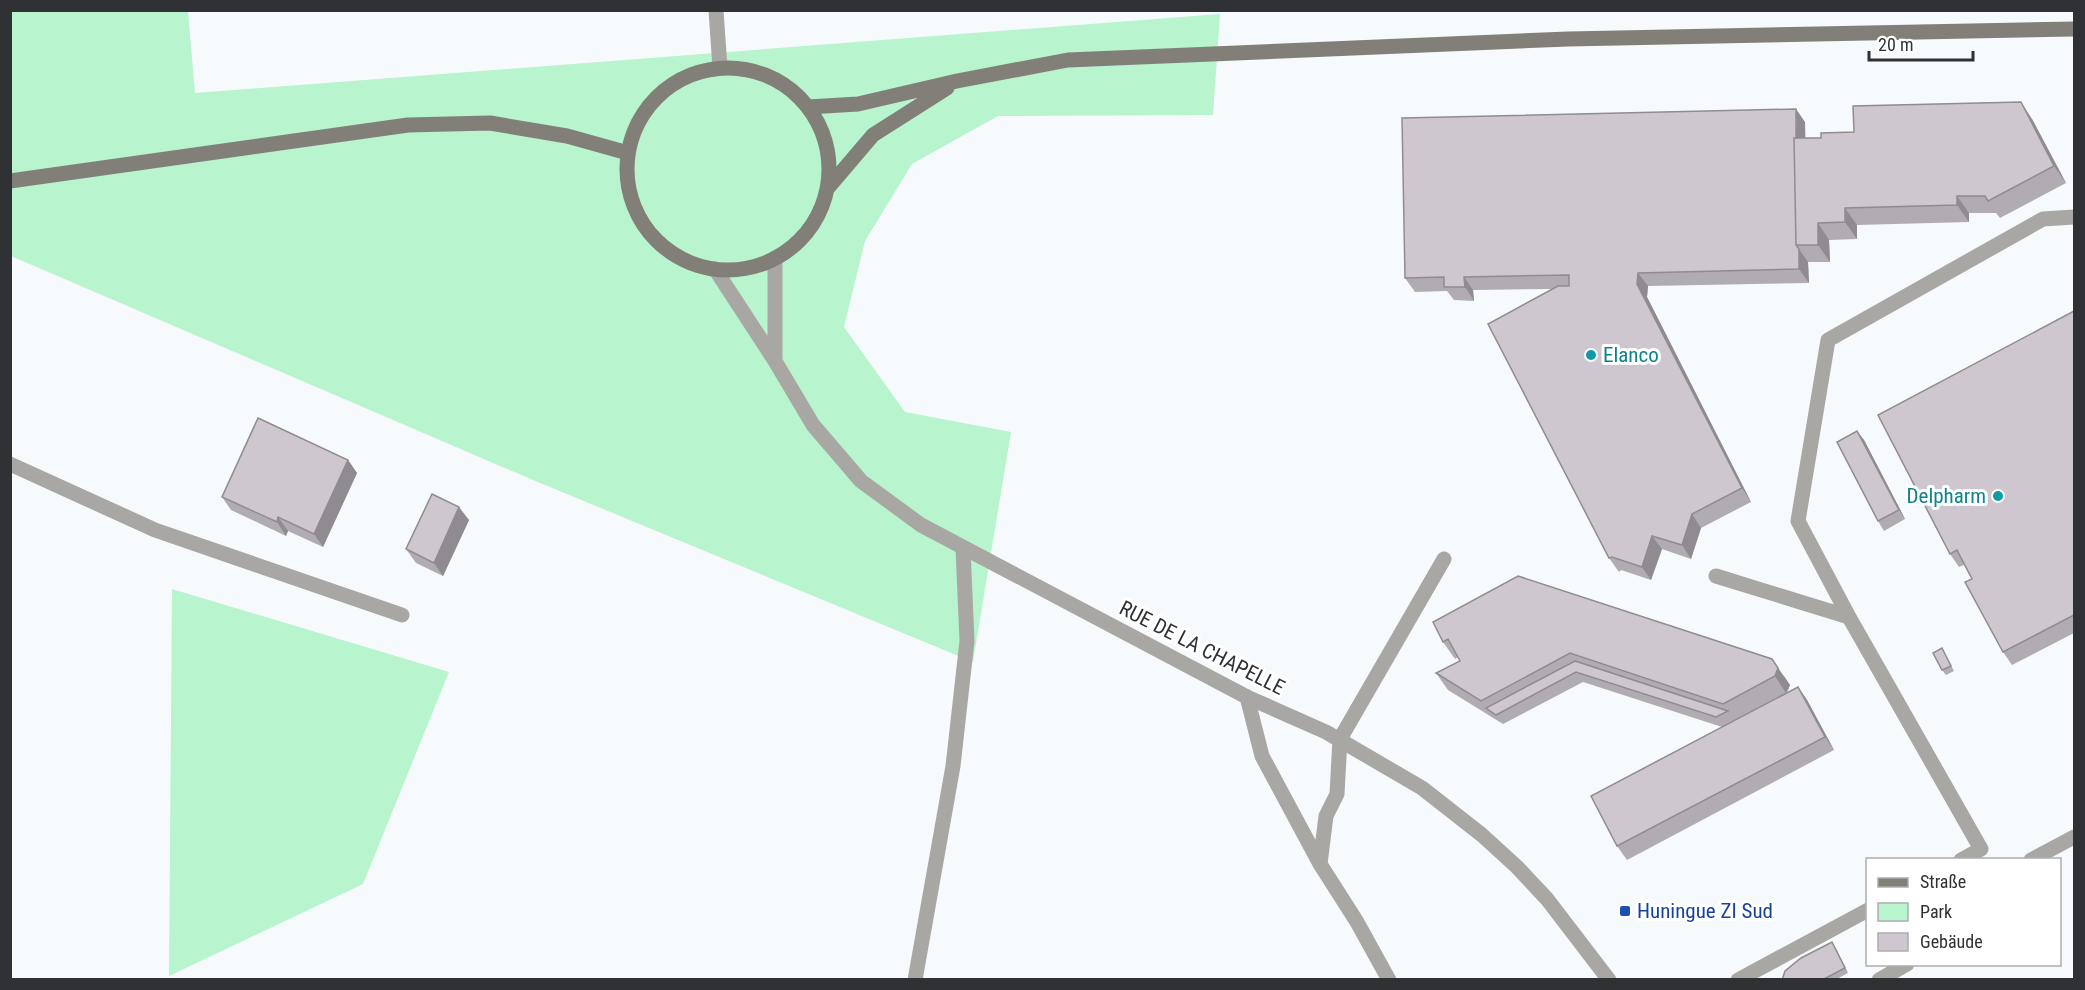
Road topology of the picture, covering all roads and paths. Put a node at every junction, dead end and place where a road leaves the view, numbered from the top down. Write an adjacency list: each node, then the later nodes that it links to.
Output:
1 (716, 10): 3 (street)
2 (2074, 29): 4 (main road)
3 (720, 68): 5 (main road); 6 (main road)
4 (957, 81): 5 (main road); 8 (main road)
5 (808, 107): 8 (main road)
6 (627, 153): 7 (main road); 11 (main road)
7 (10, 181)
8 (827, 189): 10 (main road)
9 (2074, 218): 18 (street)
10 (775, 258): 11 (main road); 12 (street)
11 (715, 269): 12 (street, RUE DE LA CHAPELLE)
12 (775, 361): 14 (street, RUE DE LA CHAPELLE)
13 (10, 464): 17 (street)
14 (963, 548): 19 (street, RUE DE LA CHAPELLE); 28 (street)
15 (1444, 559): 20 (street)
16 (1716, 576): 18 (street)
17 (402, 615)
18 (1849, 616): 22 (street)
19 (1247, 697): 20 (street, RUE DE LA CHAPELLE); 25 (street)
20 (1340, 739): 25 (street); 30 (street, RUE DE LA CHAPELLE)
21 (2074, 837): 24 (street)
22 (1984, 854): 23 (street)
23 (1969, 858)
24 (2035, 858)
25 (1320, 864): 29 (street)
26 (1866, 911): 31 (street)
27 (1904, 966): 32 (street)
28 (915, 980)
29 (1389, 980)
30 (1609, 980)
31 (1738, 980)
32 (1879, 980)

